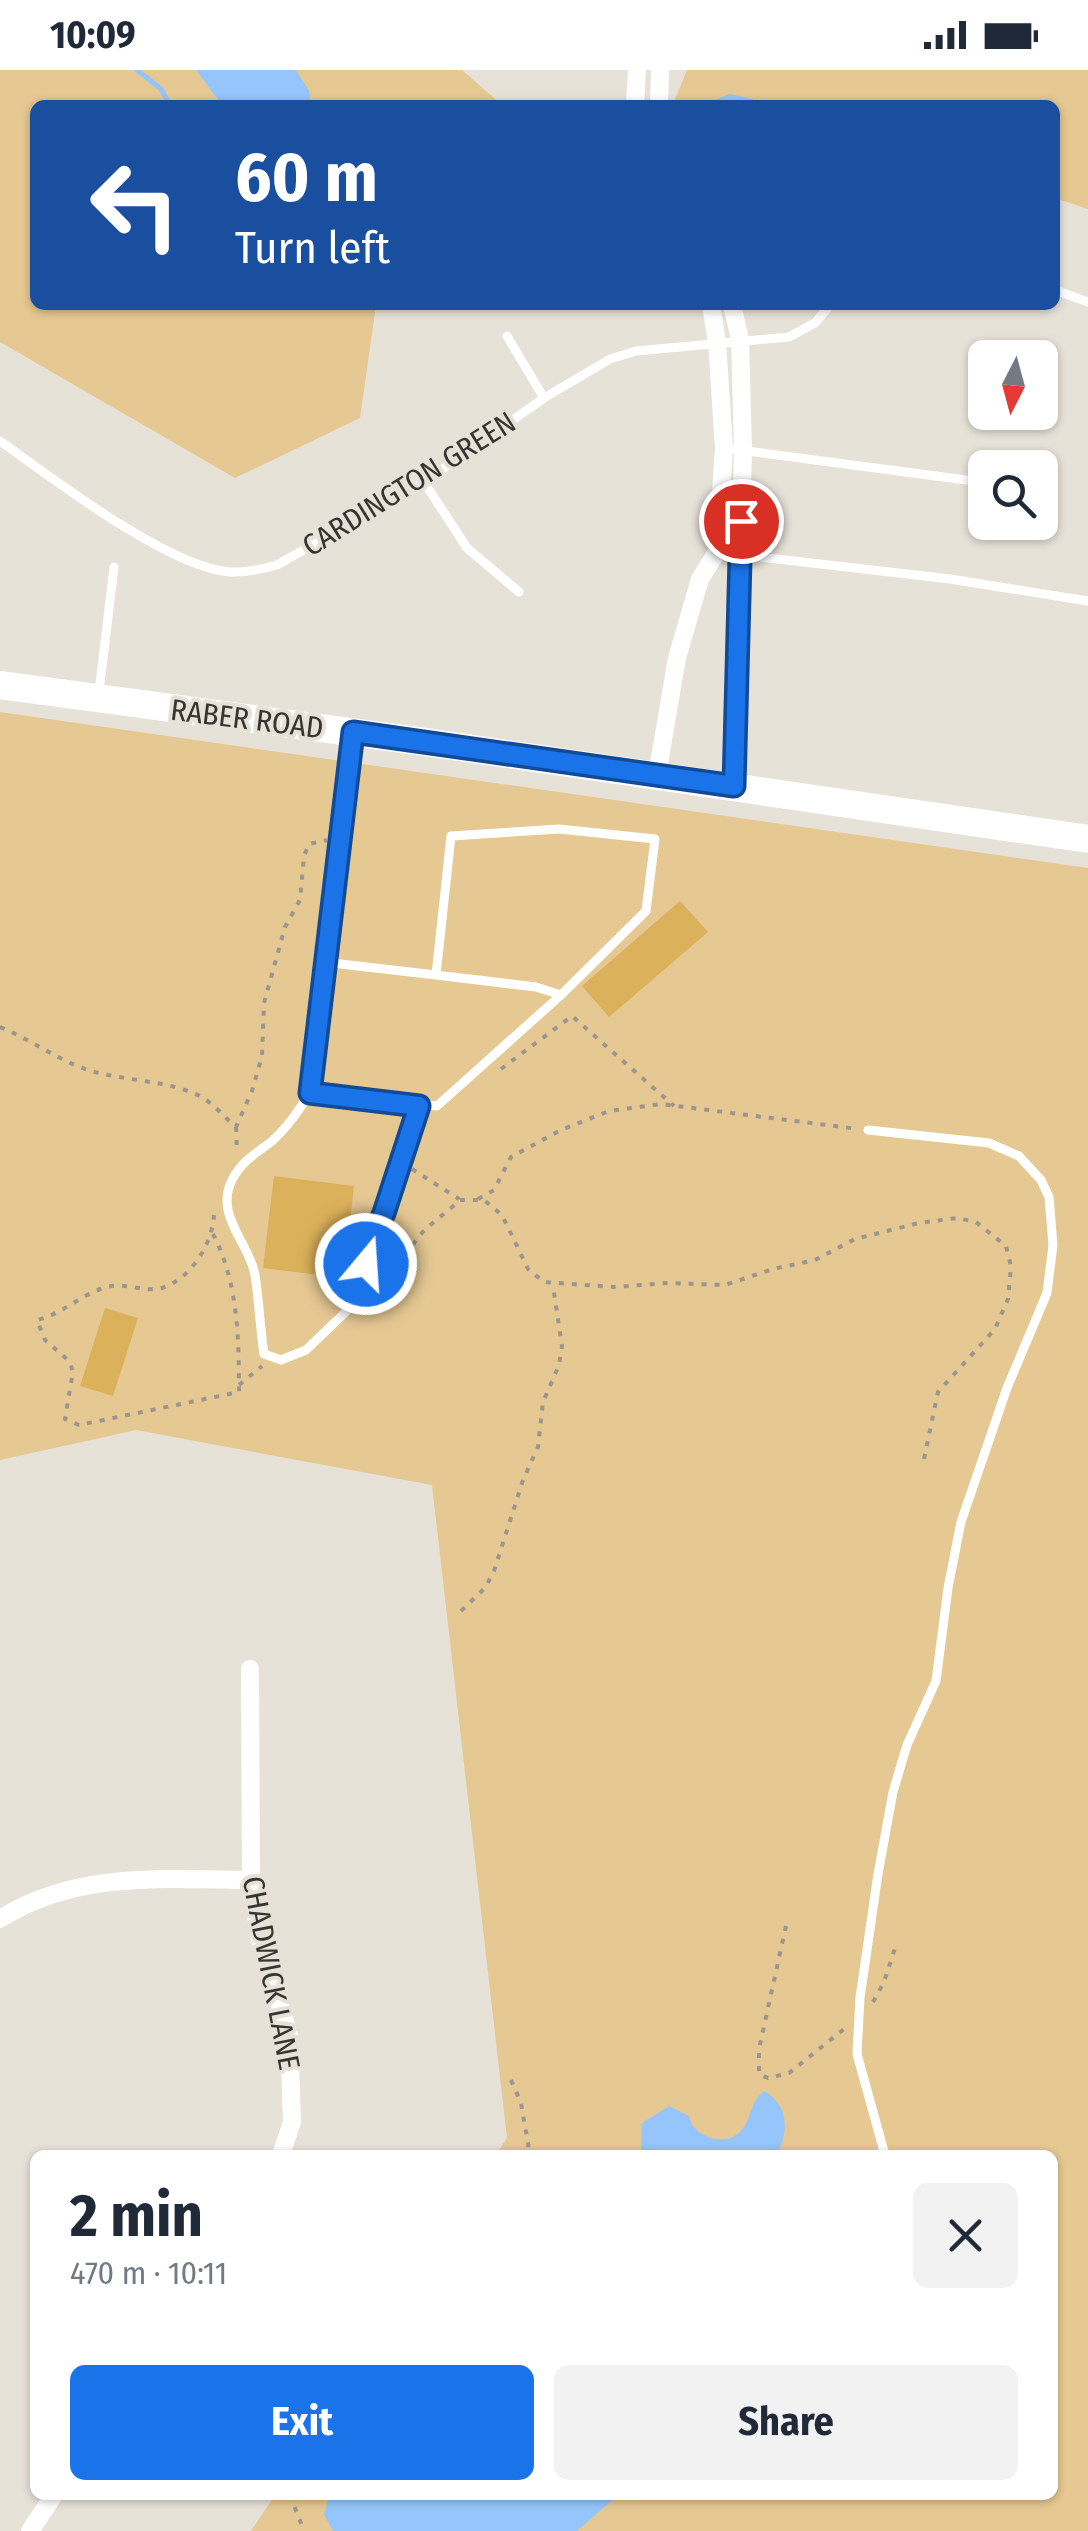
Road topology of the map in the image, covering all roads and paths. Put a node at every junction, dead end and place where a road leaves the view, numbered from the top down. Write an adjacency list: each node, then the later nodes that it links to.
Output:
1 (637, 70): 3 (street)
2 (660, 70): 4 (street)
3 (634, 100)
4 (659, 100)
5 (1060, 292): 6 (lane)
6 (1088, 302)
7 (711, 310): 12 (street)
8 (733, 310): 11 (street)
9 (826, 310): 11 (lane, CARDINGTON GREEN)
10 (507, 336): 13 (lane)
11 (740, 339): 12 (lane, CARDINGTON GREEN); 15 (street)
12 (717, 342): 13 (lane, CARDINGTON GREEN); 15 (street)
13 (544, 398): 17 (lane, CARDINGTON GREEN)
14 (0, 441): 17 (lane, CARDINGTON GREEN)
15 (733, 449): 16 (lane); 18 (street); 19 (street)
16 (966, 480)
17 (424, 482): 21 (lane)
18 (717, 552): 19 (lane); 26 (street)
19 (740, 556): 22 (lane); 27 (street)
20 (114, 567): 24 (lane)
21 (519, 592)
22 (1088, 601)
23 (0, 685): 24 (street, RABER ROAD)
24 (98, 700): 25 (street, RABER ROAD)
25 (353, 732): 26 (street, RABER ROAD); 29 (lane)
26 (657, 775): 27 (street, RABER ROAD)
27 (734, 786): 28 (street, RABER ROAD)
28 (1088, 839)
29 (340, 844): 30 (lane); 38 (path)
30 (324, 962): 31 (lane); 35 (lane)
31 (436, 975): 32 (lane); 32 (lane)
32 (562, 995): 36 (lane)
33 (0, 1027): 38 (path)
34 (498, 1070): 37 (path)
35 (310, 1093): 36 (lane); 49 (lane)
36 (419, 1106): 40 (lane)
37 (674, 1106): 39 (path); 43 (path)
38 (236, 1127): 41 (path)
39 (868, 1130): 58 (lane)
40 (400, 1160): 43 (path); 49 (lane)
41 (236, 1161)
42 (216, 1200): 44 (path)
43 (460, 1200): 45 (path); 47 (path)
44 (213, 1234): 50 (path); 50 (path)
45 (410, 1259): 46 (path); 48 (path)
46 (377, 1265)
47 (552, 1284): 51 (path); 52 (path)
48 (372, 1289)
49 (273, 1358): 50 (path)
50 (239, 1385)
51 (923, 1464)
52 (461, 1611)
53 (250, 1669): 54 (street, CHADWICK LANE)
54 (251, 1880): 55 (street); 60 (street, CHADWICK LANE)
55 (0, 1919)
56 (786, 1926): 58 (path)
57 (897, 1942): 58 (path)
58 (858, 2016): 62 (lane)
59 (511, 2080): 61 (path)
60 (283, 2150)
61 (529, 2150)
62 (884, 2150)
63 (51, 2500): 65 (street)
64 (292, 2500): 66 (path)
65 (30, 2531)
66 (304, 2531)

